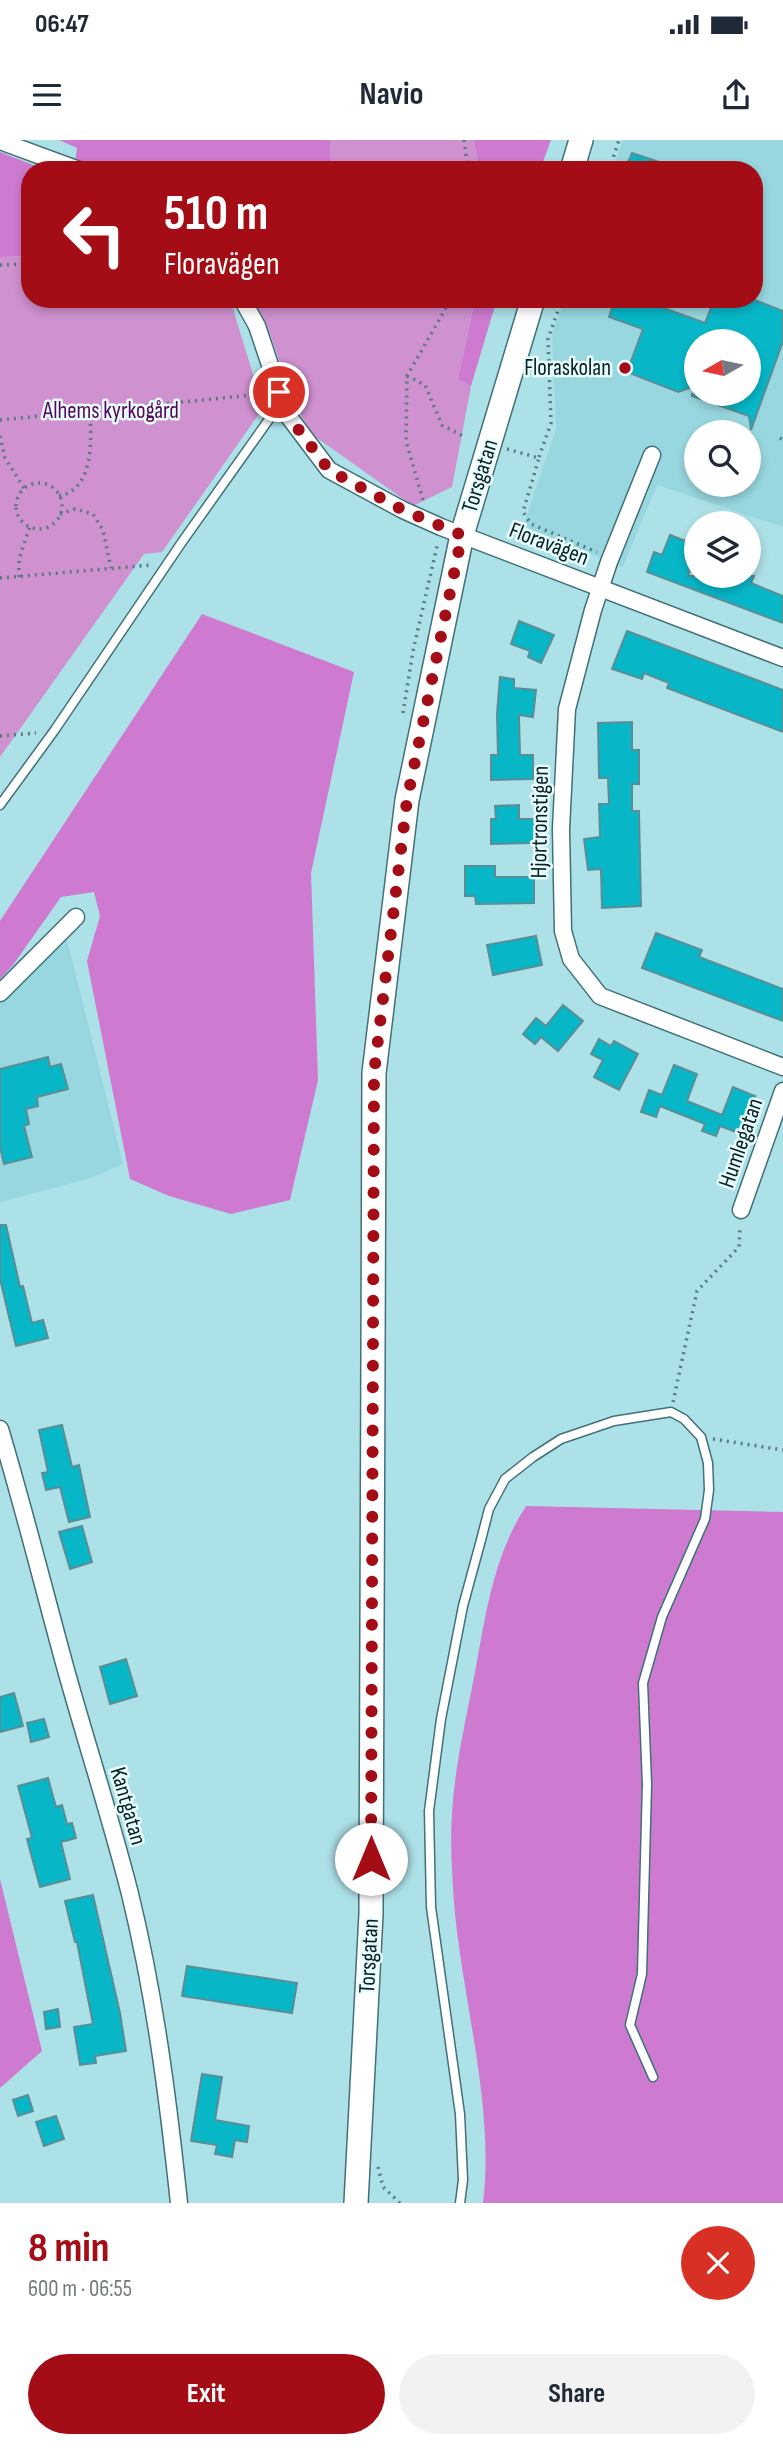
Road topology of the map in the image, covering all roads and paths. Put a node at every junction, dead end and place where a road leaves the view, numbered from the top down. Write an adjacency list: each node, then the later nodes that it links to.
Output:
1 (464, 140): 6 (path)
2 (581, 140): 7 (main road)
3 (620, 140): 8 (path)
4 (0, 141): 5 (street)
5 (54, 161)
6 (467, 161)
7 (575, 161)
8 (612, 161)
9 (21, 264): 10 (path)
10 (0, 265)
11 (247, 308): 16 (street, Floravägen)
12 (445, 308): 15 (path)
13 (530, 308): 29 (main road, Torsgatan)
14 (559, 308): 23 (path)
15 (407, 376): 20 (path); 27 (path)
16 (280, 397): 17 (path); 27 (street, Floravägen); 30 (lane)
17 (90, 411): 18 (path); 25 (path)
18 (0, 420)
19 (0, 436): 21 (path)
20 (466, 438)
21 (1, 450): 24 (path)
22 (652, 455): 34 (street, Hjortronstigen)
23 (538, 458)
24 (24, 488): 25 (path); 28 (path)
25 (59, 496): 26 (path)
26 (60, 514): 28 (path); 31 (path)
27 (429, 521): 29 (street, Floravägen)
28 (30, 527): 32 (path)
29 (462, 535): 34 (street, Floravägen); 50 (main road, Torsgatan)
30 (167, 564): 31 (path); 36 (lane)
31 (111, 569): 32 (path)
32 (19, 577): 33 (path)
33 (0, 578)
34 (601, 588): 35 (street, Floravägen); 41 (street, Hjortronstigen)
35 (783, 658)
36 (54, 731): 37 (path); 38 (lane)
37 (0, 736)
38 (0, 805)
39 (76, 917): 40 (street)
40 (0, 993)
41 (783, 1068)
42 (783, 1091): 43 (street, Humlegatan)
43 (741, 1210): 44 (path)
44 (671, 1412): 46 (lane); 51 (lane)
45 (0, 1429): 49 (street, Kantgatan)
46 (701, 1437): 47 (path); 48 (lane)
47 (783, 1450)
48 (653, 2077)
49 (179, 2203)
50 (356, 2203)
51 (460, 2203)

